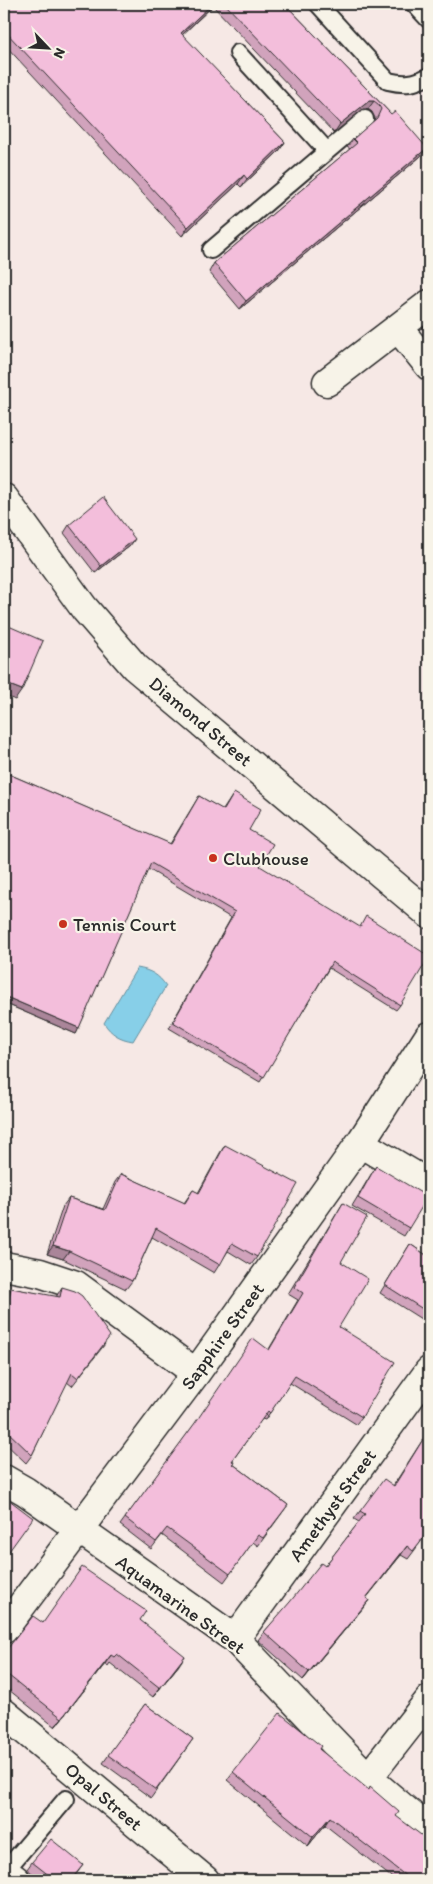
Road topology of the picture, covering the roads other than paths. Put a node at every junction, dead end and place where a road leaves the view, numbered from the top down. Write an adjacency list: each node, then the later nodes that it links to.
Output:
1 (318, 4): 5 (lane)
2 (414, 4): 3 (lane)
3 (429, 20)
4 (238, 53): 7 (lane)
5 (429, 76)
6 (365, 119): 7 (lane)
7 (327, 151): 8 (lane)
8 (211, 250)
9 (429, 304): 10 (street)
10 (398, 328): 11 (street); 12 (street)
11 (429, 366)
12 (327, 382)
13 (4, 498): 14 (street, Diamond Street)
14 (429, 914)
15 (429, 1036): 16 (street, Sapphire Street)
16 (360, 1143): 17 (street); 20 (street, Sapphire Street)
17 (429, 1184)
18 (4, 1266): 20 (street)
19 (429, 1371): 24 (street, Amethyst Street)
20 (196, 1373): 22 (street, Sapphire Street)
21 (4, 1479): 22 (street, Aquamarine Street)
22 (79, 1530): 23 (street, Sapphire Street); 24 (street, Aquamarine Street)
23 (4, 1628)
24 (235, 1639): 27 (street, Aquamarine Street)
25 (429, 1700): 27 (street)
26 (4, 1712): 31 (street, Opal Street)
27 (368, 1778): 29 (street, Aquamarine Street)
28 (66, 1799): 30 (lane)
29 (429, 1830)
30 (8, 1874)
31 (205, 1880)

